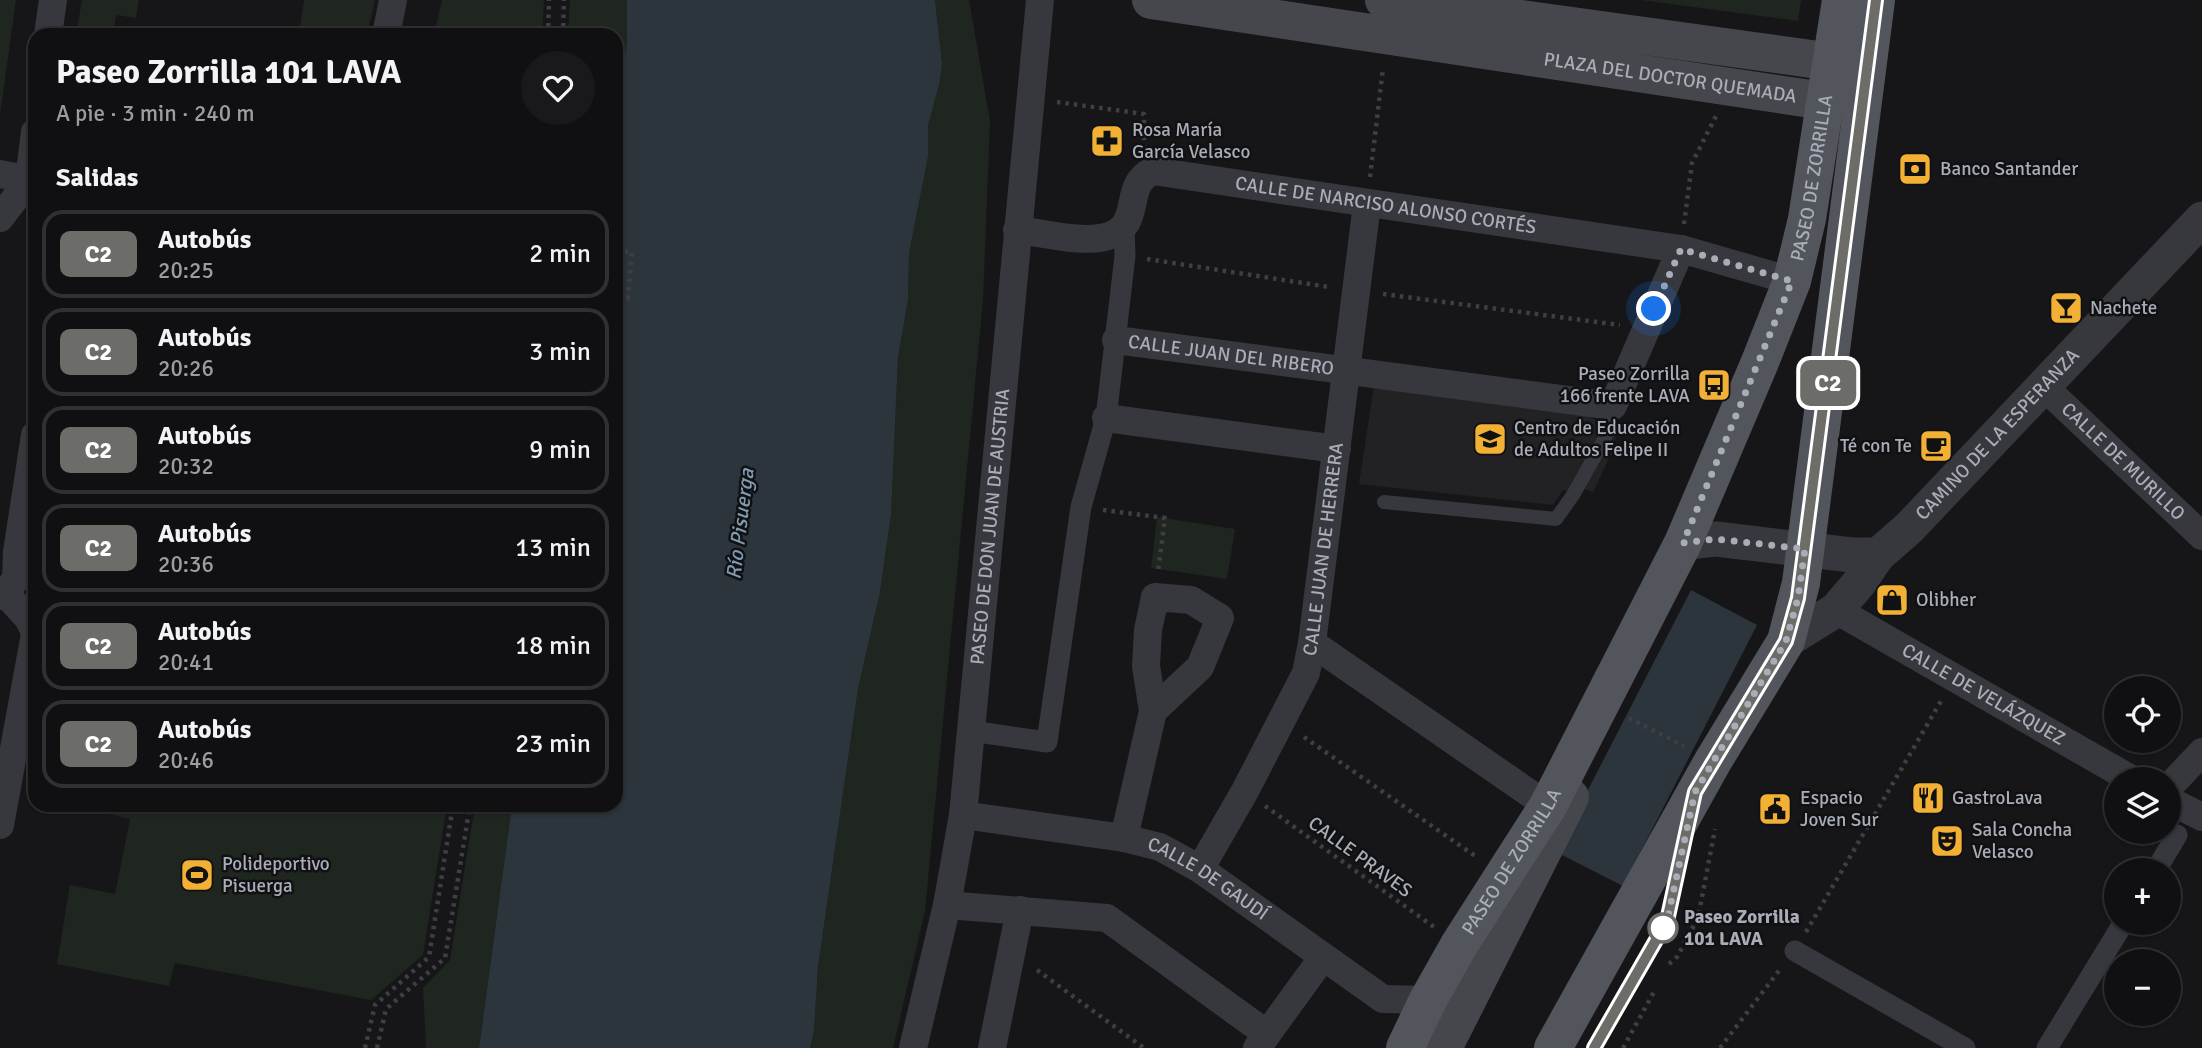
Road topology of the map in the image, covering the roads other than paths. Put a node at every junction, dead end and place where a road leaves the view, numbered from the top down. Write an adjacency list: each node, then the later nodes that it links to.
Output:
1 (53, 0): 8 (street)
2 (393, 0): 9 (street)
3 (1040, 0): 22 (street, PASEO DE DON JUAN DE AUSTRIA)
4 (1151, 0): 7 (main road, PLAZA DEL DOCTOR QUEMADA)
5 (1841, 0): 10 (main road, PASEO DE ZORRILLA)
6 (1876, 0): 11 (main road, PASEO DE ZORRILLA)
7 (1385, 18): 10 (main road, PLAZA DEL DOCTOR QUEMADA); 12 (main road, PLAZA DEL DOCTOR QUEMADA)
8 (49, 28)
9 (387, 28)
10 (1833, 62): 11 (main road); 12 (main road, PASEO DE ZORRILLA)
11 (1865, 87): 12 (main road, PLAZA DEL DOCTOR QUEMADA); 35 (main road, PASEO DE ZORRILLA)
12 (1824, 102): 24 (main road, PASEO DE ZORRILLA)
13 (0, 174): 14 (street)
14 (28, 182)
15 (28, 186): 17 (street)
16 (28, 189): 19 (street)
17 (0, 197)
18 (1367, 204): 21 (street, CALLE DE NARCISO ALONSO CORTÉS); 23 (street, CALLE DE NARCISO ALONSO CORTÉS); 26 (street, CALLE JUAN DE HERRERA)
19 (0, 218)
20 (2202, 219): 27 (street, CAMINO DE LA ESPERANZA)
21 (1124, 229): 22 (street); 25 (street)
22 (1017, 230): 45 (street, PASEO DE DON JUAN DE AUSTRIA)
23 (1681, 249): 24 (street, CALLE DE NARCISO ALONSO CORTÉS); 28 (street)
24 (1792, 281): 34 (main road, PASEO DE ZORRILLA)
25 (1116, 340): 26 (street, CALLE JUAN DEL RIBERO); 29 (street)
26 (1346, 371): 28 (street, CALLE JUAN DEL RIBERO); 30 (street, CALLE JUAN DE HERRERA)
27 (2043, 386): 33 (street, CALLE DE MURILLO); 36 (street, CAMINO DE LA ESPERANZA)
28 (1613, 406): 32 (lane)
29 (1106, 418): 30 (street); 45 (street)
30 (1336, 449): 41 (street, CALLE JUAN DE HERRERA)
31 (28, 480): 37 (street)
32 (1384, 502)
33 (2202, 536)
34 (1683, 543): 35 (street); 43 (main road, PASEO DE ZORRILLA)
35 (1805, 549): 36 (street); 40 (main road, PASEO DE ZORRILLA)
36 (1878, 555): 38 (street, CAMINO DE LA ESPERANZA)
37 (2, 594): 39 (street)
38 (1836, 610): 40 (street, CAMINO DE LA ESPERANZA); 47 (street, CALLE DE VELÁZQUEZ)
39 (28, 618)
40 (1786, 641): 49 (main road, PASEO DE ZORRILLA)
41 (1312, 643): 50 (street); 56 (street, CALLE JUAN DE HERRERA)
42 (28, 671): 54 (street)
43 (1616, 673): 50 (main road, PASEO DE ZORRILLA); 67 (main road, PASEO DE ZORRILLA)
44 (1153, 710): 44 (street); 55 (street)
45 (971, 731): 52 (street, PASEO DE DON JUAN DE AUSTRIA)
46 (2202, 752): 48 (street)
47 (2110, 767)
48 (2181, 774)
49 (1695, 792): 68 (main road, PASEO DE ZORRILLA); 69 (lane, PASEO DE ZORRILLA)
50 (1548, 806): 62 (main road, PASEO DE ZORRILLA)
51 (2181, 806): 53 (street)
52 (963, 815): 55 (street, CALLE DE GAUDÍ); 57 (street, PASEO DE DON JUAN DE AUSTRIA)
53 (2202, 817)
54 (0, 825)
55 (1124, 838): 56 (street, CALLE DE GAUDÍ)
56 (1200, 869): 61 (street, CALLE DE GAUDÍ)
57 (947, 905): 58 (street); 64 (street, PASEO DE DON JUAN DE AUSTRIA)
58 (1020, 910): 63 (street); 65 (street)
59 (2116, 935): 71 (street)
60 (1795, 951): 70 (street)
61 (1323, 957): 62 (street, CALLE DE GAUDÍ); 63 (street)
62 (1428, 1000): 66 (main road, PASEO DE ZORRILLA)
63 (1262, 1041)
64 (913, 1048)
65 (992, 1048)
66 (1405, 1048)
67 (1443, 1048)
68 (1553, 1048)
69 (1594, 1048)
70 (1965, 1048)
71 (2047, 1048)

